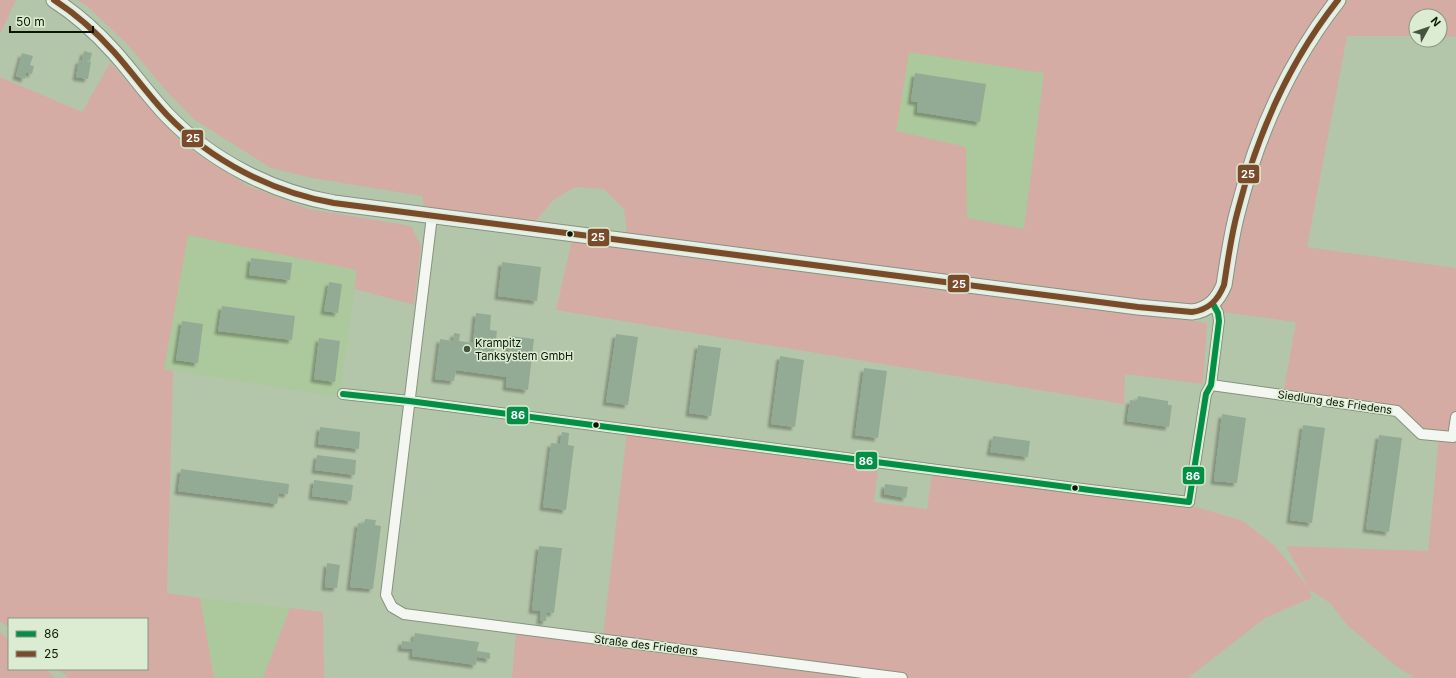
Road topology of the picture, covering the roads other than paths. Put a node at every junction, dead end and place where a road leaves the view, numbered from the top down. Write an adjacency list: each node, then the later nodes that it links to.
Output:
1 (54, 0): 3 (main road)
2 (1338, 0): 4 (main road)
3 (432, 216): 4 (main road); 7 (street)
4 (1213, 304): 5 (street)
5 (1211, 385): 7 (street); 8 (street, Siedlung des Friedens)
6 (343, 394): 7 (street)
7 (408, 401): 9 (street, Straße des Friedens)
8 (1456, 418)
9 (902, 678)

